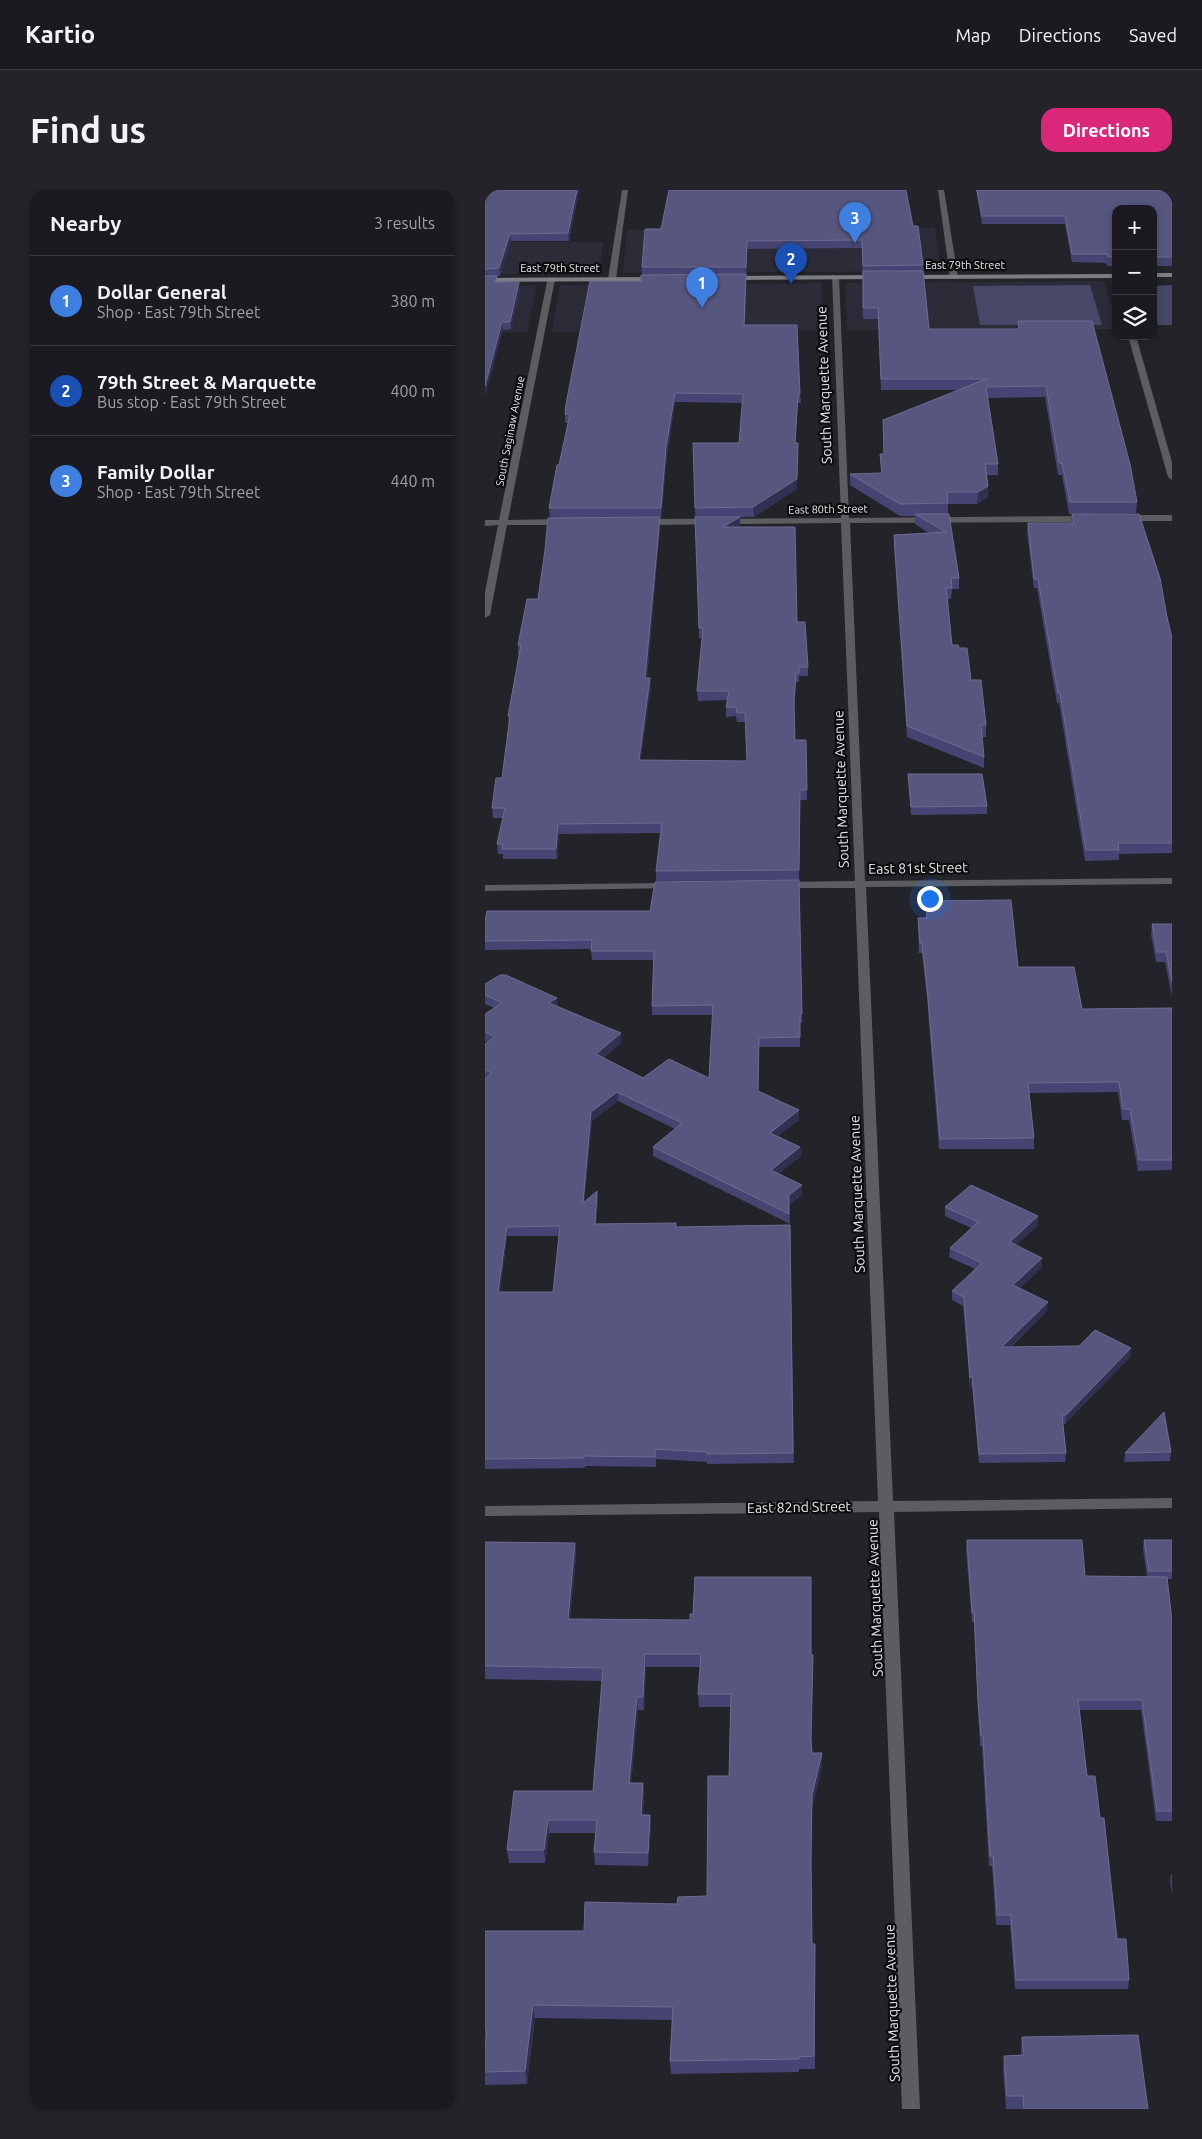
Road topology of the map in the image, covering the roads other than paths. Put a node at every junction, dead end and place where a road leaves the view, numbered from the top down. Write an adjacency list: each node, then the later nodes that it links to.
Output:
1 (625, 190): 12 (street)
2 (941, 190): 8 (street)
3 (1157, 275): 4 (main road)
4 (1172, 275)
5 (1112, 276): 8 (main road, East 79th Street)
6 (884, 277): 10 (main road)
7 (894, 277): 8 (main road, East 79th Street)
8 (954, 277)
9 (720, 278): 10 (main road)
10 (835, 278): 20 (street, South Marquette Avenue)
11 (551, 279): 12 (main road, East 79th Street); 14 (main road, East 79th Street); 24 (street, South Saginaw Avenue)
12 (612, 279): 13 (main road, East 79th Street)
13 (662, 279)
14 (485, 280)
15 (1133, 340): 16 (street)
16 (1172, 477)
17 (1095, 518): 20 (street, East 80th Street)
18 (1115, 518): 19 (street)
19 (1172, 518)
20 (845, 520): 22 (street, East 80th Street); 27 (street, South Marquette Avenue)
21 (572, 522): 24 (street)
22 (632, 522)
23 (485, 523): 24 (street)
24 (503, 523): 25 (street, South Saginaw Avenue)
25 (485, 616)
26 (1172, 881): 27 (street, East 81st Street)
27 (860, 884): 28 (street, East 81st Street); 32 (street, South Marquette Avenue)
28 (773, 885)
29 (684, 886): 30 (street)
30 (485, 888)
31 (1172, 1503): 32 (street, East 82nd Street)
32 (886, 1506): 33 (street, East 82nd Street); 34 (street, South Marquette Avenue)
33 (485, 1511)
34 (911, 2109)

